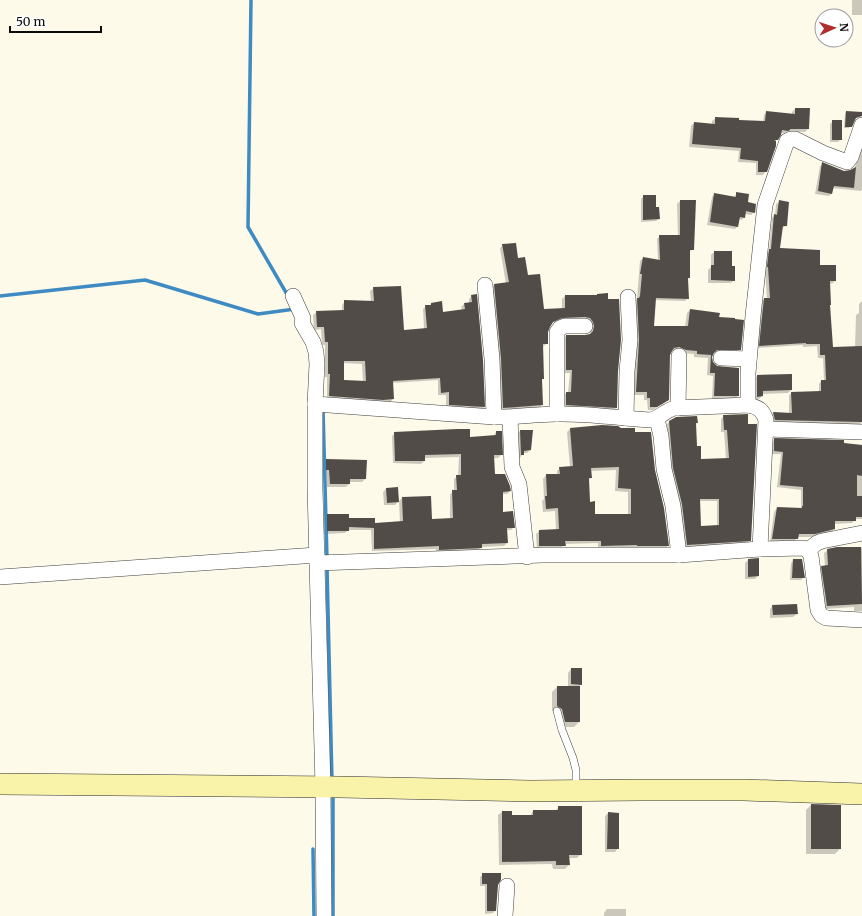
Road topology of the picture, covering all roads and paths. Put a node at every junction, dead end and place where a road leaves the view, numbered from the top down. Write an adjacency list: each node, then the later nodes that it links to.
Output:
1 (862, 125): 8 (street)
2 (485, 285): 13 (street)
3 (293, 296): 9 (street)
4 (628, 297): 15 (street)
5 (585, 326): 12 (street)
6 (679, 356): 11 (street)
7 (721, 358): 8 (street)
8 (749, 359): 10 (street)
9 (321, 404): 13 (street); 24 (street)
10 (748, 405): 11 (street); 17 (street)
11 (678, 408): 16 (street)
12 (557, 414): 14 (street); 15 (street)
13 (494, 418): 14 (street)
14 (510, 418): 23 (street)
15 (626, 418): 16 (street)
16 (657, 419): 22 (street)
17 (766, 429): 18 (street); 20 (street)
18 (862, 432)
19 (862, 533): 21 (street)
20 (760, 550): 21 (street); 22 (street)
21 (808, 550): 26 (street)
22 (679, 555): 23 (street)
23 (527, 557): 24 (street)
24 (322, 561): 25 (street); 29 (street)
25 (0, 577)
26 (862, 620)
27 (557, 711): 30 (lane)
28 (0, 784): 29 (street)
29 (332, 787): 30 (street); 33 (street)
30 (576, 791): 31 (street)
31 (862, 794)
32 (507, 886): 34 (street)
33 (324, 916)
34 (505, 916)

